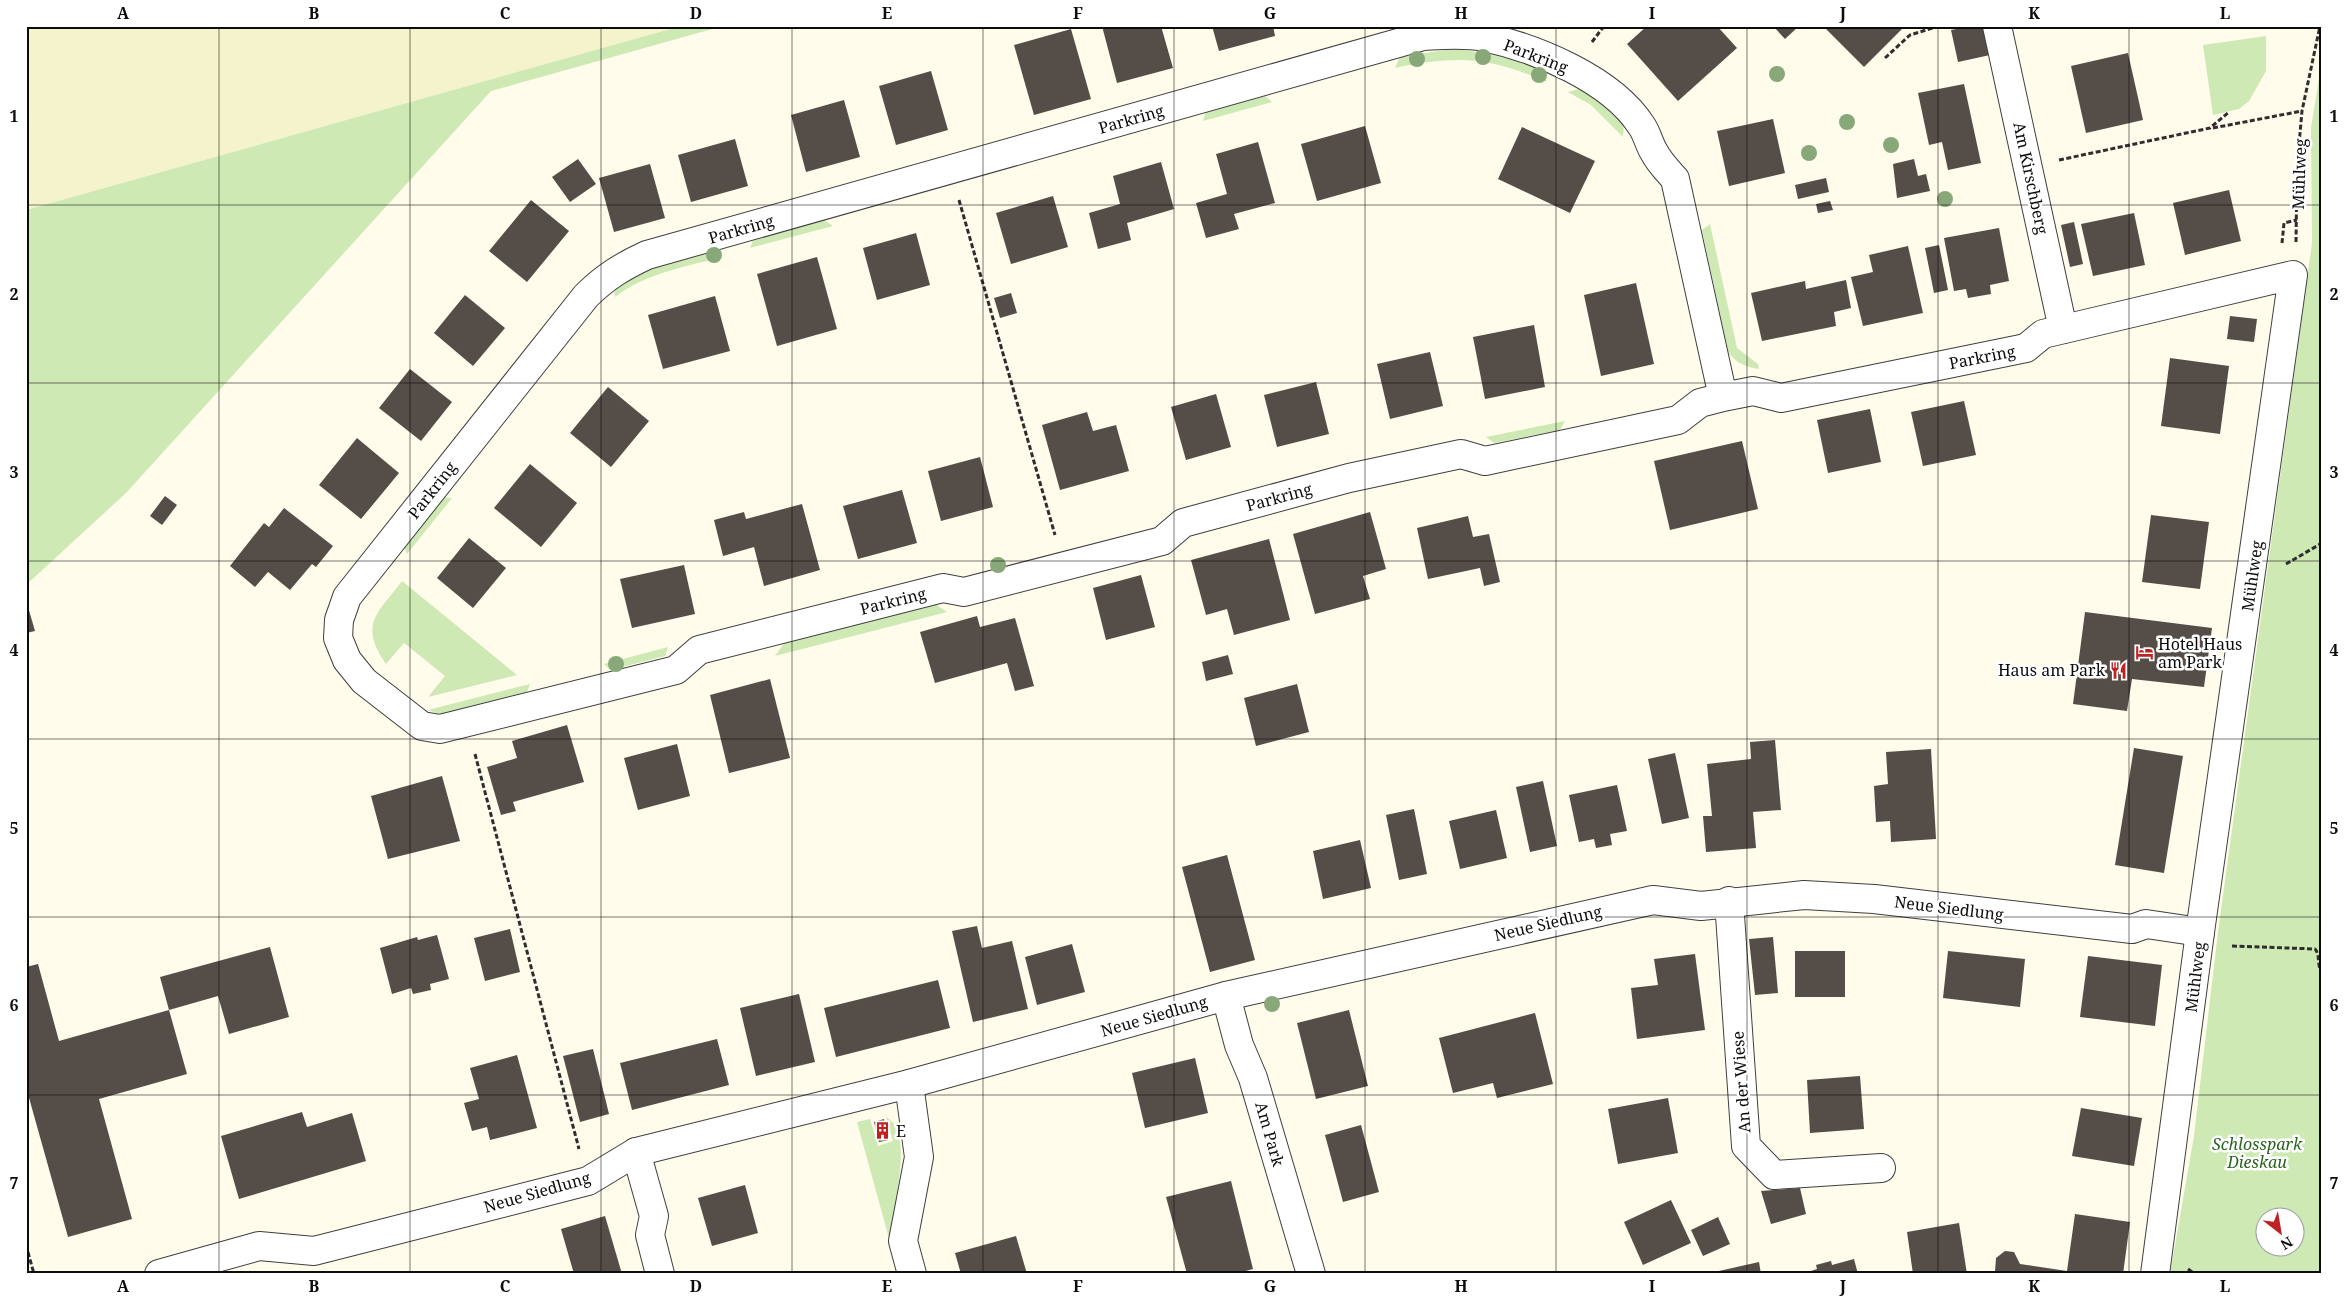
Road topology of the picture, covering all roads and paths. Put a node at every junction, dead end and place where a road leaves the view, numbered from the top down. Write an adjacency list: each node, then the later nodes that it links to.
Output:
1 (1939, 26): 4 (path)
2 (1997, 26): 8 (street, Am Kirschberg)
3 (2320, 26): 5 (path, Mühlweg)
4 (1885, 58)
5 (2302, 111): 7 (path); 10 (path, Mühlweg)
6 (2229, 112): 7 (path)
7 (2210, 128): 8 (path)
8 (2029, 166): 11 (street, Am Kirschberg)
9 (967, 195): 13 (path)
10 (2294, 275): 11 (street, Parkring); 16 (street, Mühlweg)
11 (2063, 329): 12 (street, Parkring)
12 (1723, 397): 12 (street, Parkring)
13 (1056, 538)
14 (473, 746): 22 (path)
15 (1729, 901): 16 (street, Neue Siedlung); 18 (street, Neue Siedlung); 21 (street, An der Wiese)
16 (2200, 932): 17 (path); 29 (street, Mühlweg)
17 (2322, 971)
18 (1226, 996): 19 (street, Neue Siedlung); 28 (street, Am Park)
19 (910, 1084): 20 (street, Neue Siedlung); 27 (street)
20 (636, 1152): 22 (street, Neue Siedlung); 26 (street)
21 (1881, 1168)
22 (588, 1181): 25 (street, Neue Siedlung)
23 (26, 1245): 24 (path)
24 (34, 1274)
25 (159, 1274)
26 (660, 1274)
27 (912, 1274)
28 (1310, 1274)
29 (2155, 1274)

